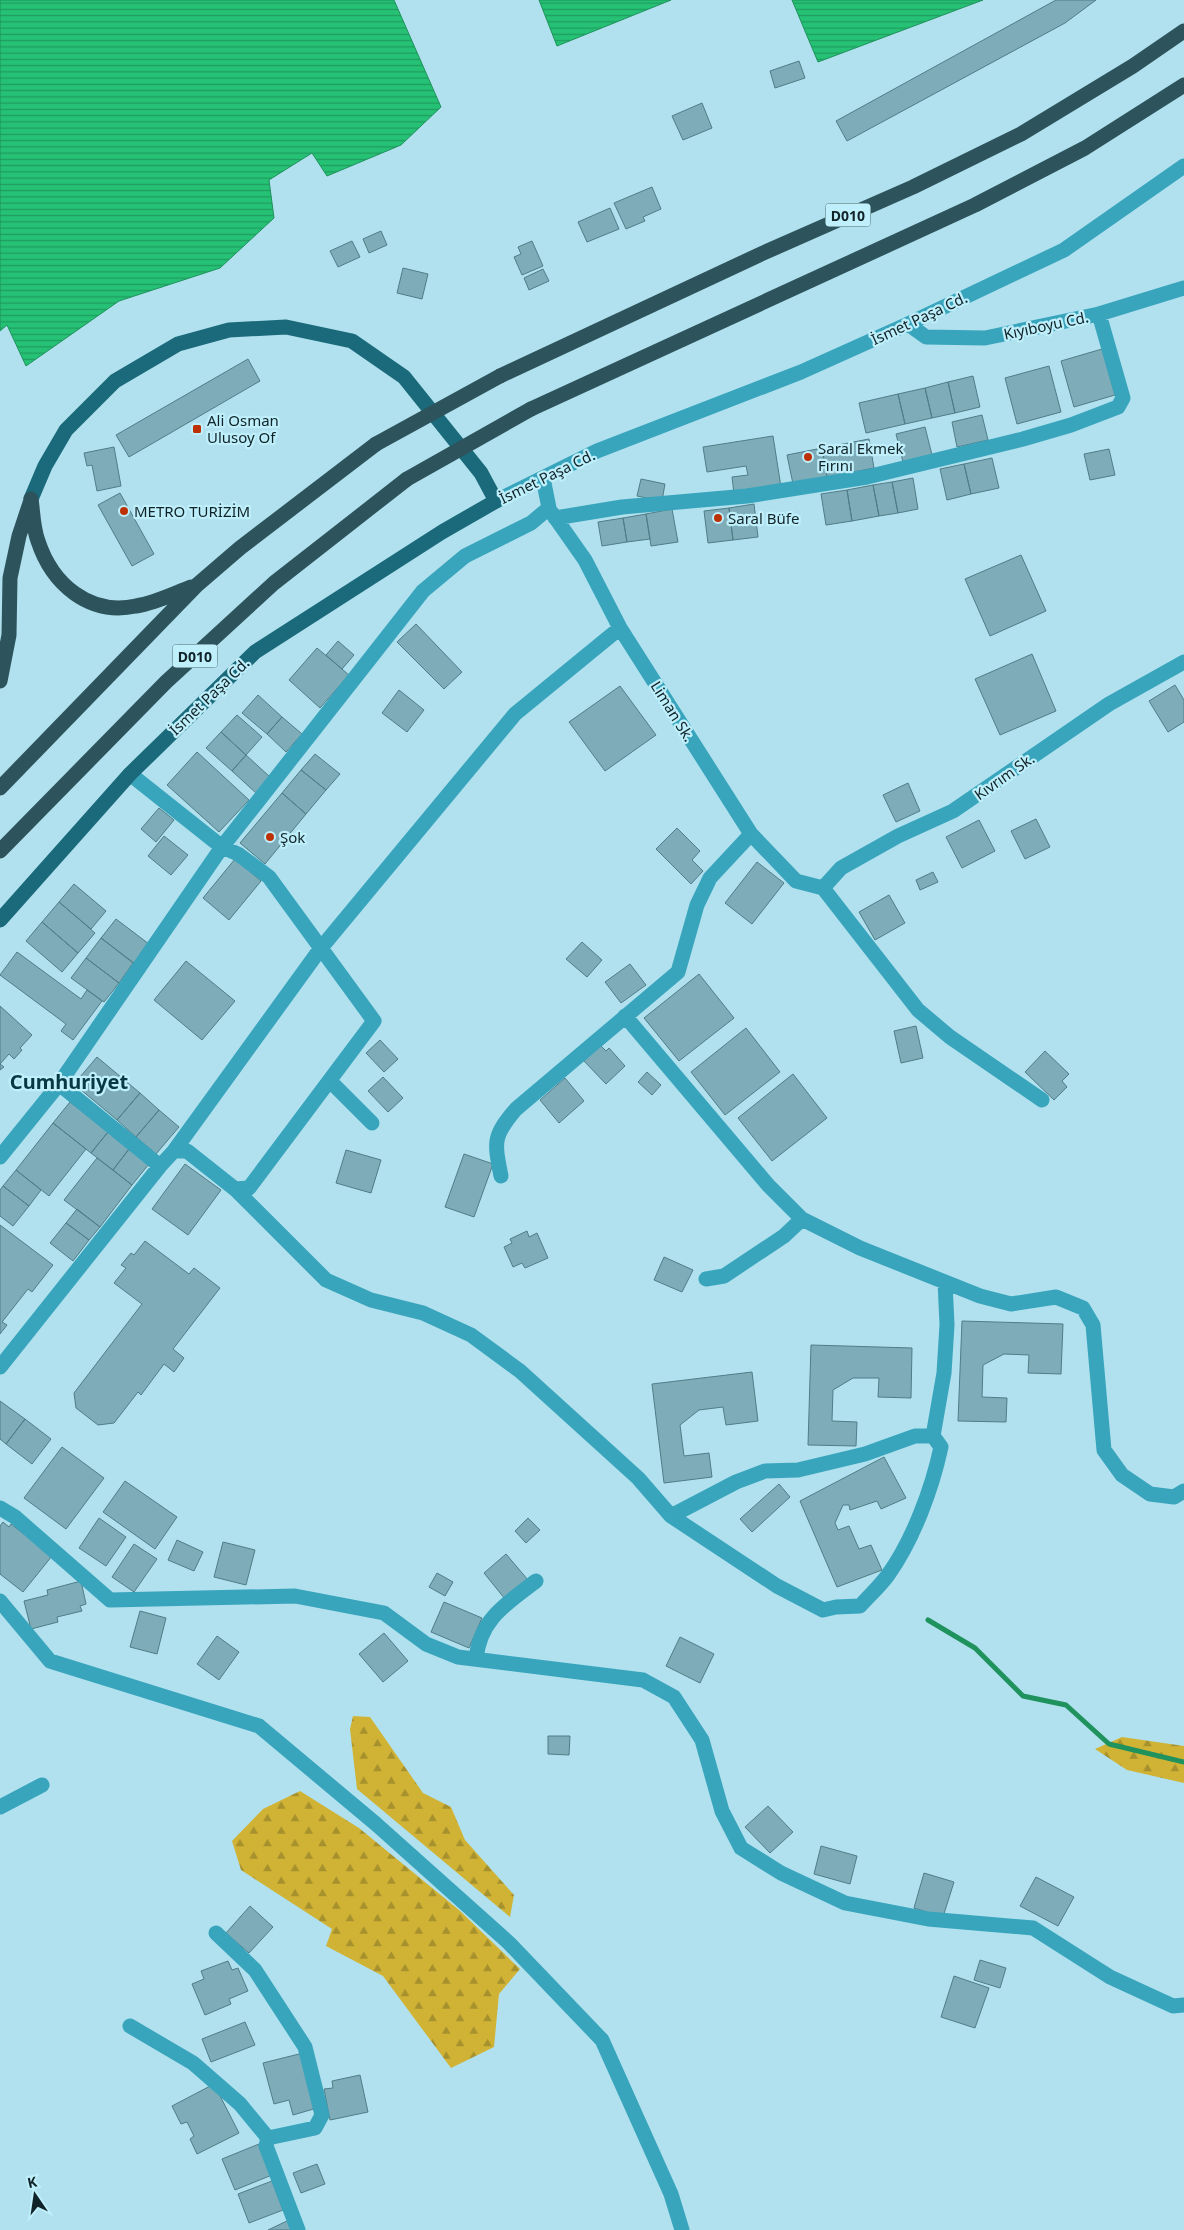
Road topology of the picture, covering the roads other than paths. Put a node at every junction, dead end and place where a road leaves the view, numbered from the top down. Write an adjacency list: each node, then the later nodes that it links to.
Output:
1 (1184, 31): 11 (highway, D010, bridge)
2 (1184, 85): 19 (highway, D010, bridge)
3 (1184, 166): 6 (street, İsmet Paşa Cd.)
4 (1184, 288): 5 (street, Kıyıboyu Cd.)
5 (1099, 314): 6 (street, Kıyıboyu Cd.); 10 (street)
6 (908, 324): 7 (street, İsmet Paşa Cd.)
7 (543, 478): 9 (street, İsmet Paşa Cd.); 10 (street)
8 (31, 499): 9 (main road); 11 (highway); 14 (highway)
9 (496, 501): 15 (main road, İsmet Paşa Cd.)
10 (552, 513): 12 (street, Liman Sk.); 18 (street)
11 (197, 585): 16 (highway, D010)
12 (620, 628): 17 (street, Liman Sk.); 22 (street)
13 (1184, 662): 20 (street, Kıvrım Sk.)
14 (0, 681)
15 (130, 774): 18 (street); 21 (main road, İsmet Paşa Cd.)
16 (0, 788)
17 (751, 834): 20 (street, Liman Sk.); 23 (street)
18 (222, 848): 22 (street); 25 (street)
19 (0, 851)
20 (822, 888): 26 (street)
21 (0, 920)
22 (321, 948): 24 (street); 28 (street)
23 (625, 1016): 31 (street); 33 (street)
24 (330, 1081): 27 (street); 32 (street)
25 (59, 1084): 29 (street); 30 (street)
26 (1042, 1100)
27 (372, 1123)
28 (174, 1151): 30 (street); 32 (street)
29 (0, 1157)
30 (160, 1166): 36 (street)
31 (501, 1176)
32 (235, 1189): 40 (street)
33 (802, 1219): 34 (street); 35 (street)
34 (706, 1279)
35 (945, 1282): 37 (street); 38 (street)
36 (0, 1367)
37 (933, 1436): 40 (street); 40 (street)
38 (1184, 1491)
39 (0, 1508): 43 (street)
40 (671, 1516)
41 (536, 1581): 43 (street)
42 (0, 1601): 51 (street)
43 (476, 1659): 47 (street)
44 (42, 1785): 45 (street)
45 (0, 1807)
46 (216, 1933): 49 (street)
47 (1184, 2006)
48 (130, 2026): 49 (street)
49 (268, 2138): 50 (street)
50 (298, 2230)
51 (682, 2230)

